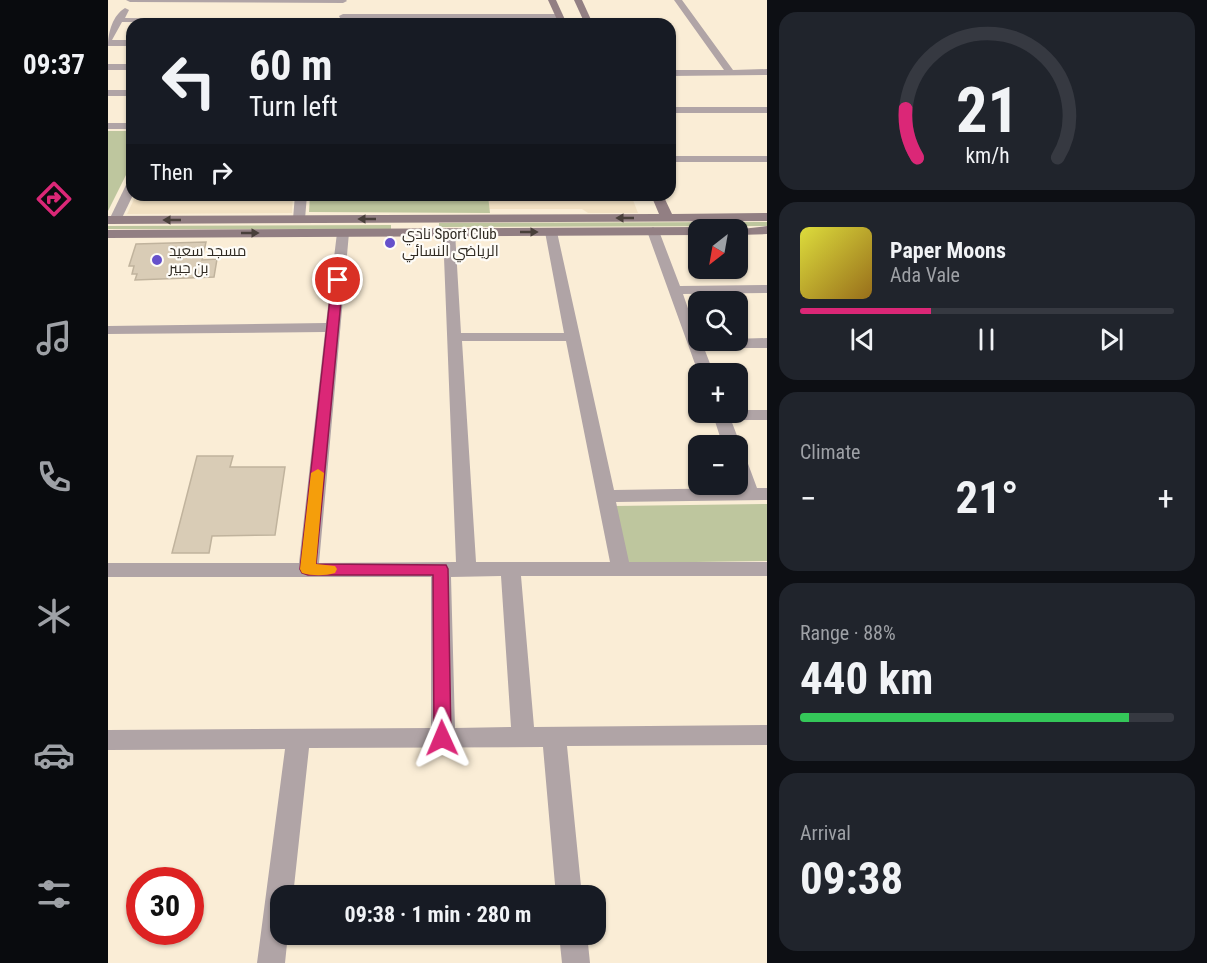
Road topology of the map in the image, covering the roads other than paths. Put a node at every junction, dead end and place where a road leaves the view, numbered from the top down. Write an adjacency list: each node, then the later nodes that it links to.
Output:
1 (130, 0): 3 (street); 8 (street)
2 (678, 0): 14 (street)
3 (343, 1): 5 (street)
4 (566, 1): 6 (main road); 7 (main road)
5 (343, 18)
6 (562, 18)
7 (583, 18)
8 (119, 20): 9 (street); 10 (street)
9 (126, 20)
10 (108, 42): 11 (street)
11 (126, 44)
12 (108, 67): 13 (street)
13 (126, 67)
14 (730, 72): 15 (street); 16 (street)
15 (767, 72)
16 (676, 73)
17 (108, 93): 18 (street)
18 (126, 93)
19 (676, 110): 20 (street)
20 (767, 110)
21 (108, 126): 22 (street)
22 (126, 126)
23 (676, 159): 24 (street)
24 (767, 159)
25 (126, 195): 33 (street)
26 (300, 201): 32 (street)
27 (660, 201): 28 (main road)
28 (667, 217): 29 (main road); 31 (main road, one-way to 31)
29 (767, 217)
30 (402, 218): 31 (main road); 32 (main road, one-way to 32); 38 (main road)
31 (435, 218): 39 (main road)
32 (299, 219): 33 (main road, one-way to 33)
33 (111, 220)
34 (653, 231): 35 (main road); 40 (main road); 44 (street)
35 (688, 231)
36 (748, 231): 37 (main road)
37 (767, 231)
38 (398, 232): 39 (main road); 41 (main road)
39 (443, 232): 40 (main road, one-way to 40); 48 (street)
40 (551, 232): 49 (street)
41 (343, 233): 42 (main road, one-way to 41); 46 (street)
42 (108, 234)
43 (767, 289): 44 (street)
44 (675, 290): 45 (street)
45 (688, 325)
46 (333, 327): 47 (street); 57 (street)
47 (108, 330)
48 (454, 337): 49 (street); 59 (street)
49 (573, 337): 56 (street)
50 (748, 343): 51 (street)
51 (767, 343)
52 (748, 415): 53 (street)
53 (767, 415)
54 (748, 477): 55 (street)
55 (759, 494): 56 (street)
56 (606, 496): 61 (street)
57 (308, 569): 58 (street); 63 (street)
58 (441, 569): 59 (street); 67 (street)
59 (466, 569): 60 (street)
60 (510, 569): 61 (street); 65 (street)
61 (621, 569): 62 (street)
62 (767, 569)
63 (108, 570)
64 (767, 735): 66 (street)
65 (523, 737): 66 (street); 67 (street)
66 (554, 737): 70 (street)
67 (442, 738): 68 (street)
68 (298, 739): 69 (street); 72 (street)
69 (108, 740)
70 (568, 885)
71 (574, 945): 73 (street)
72 (271, 963)
73 (576, 963)

